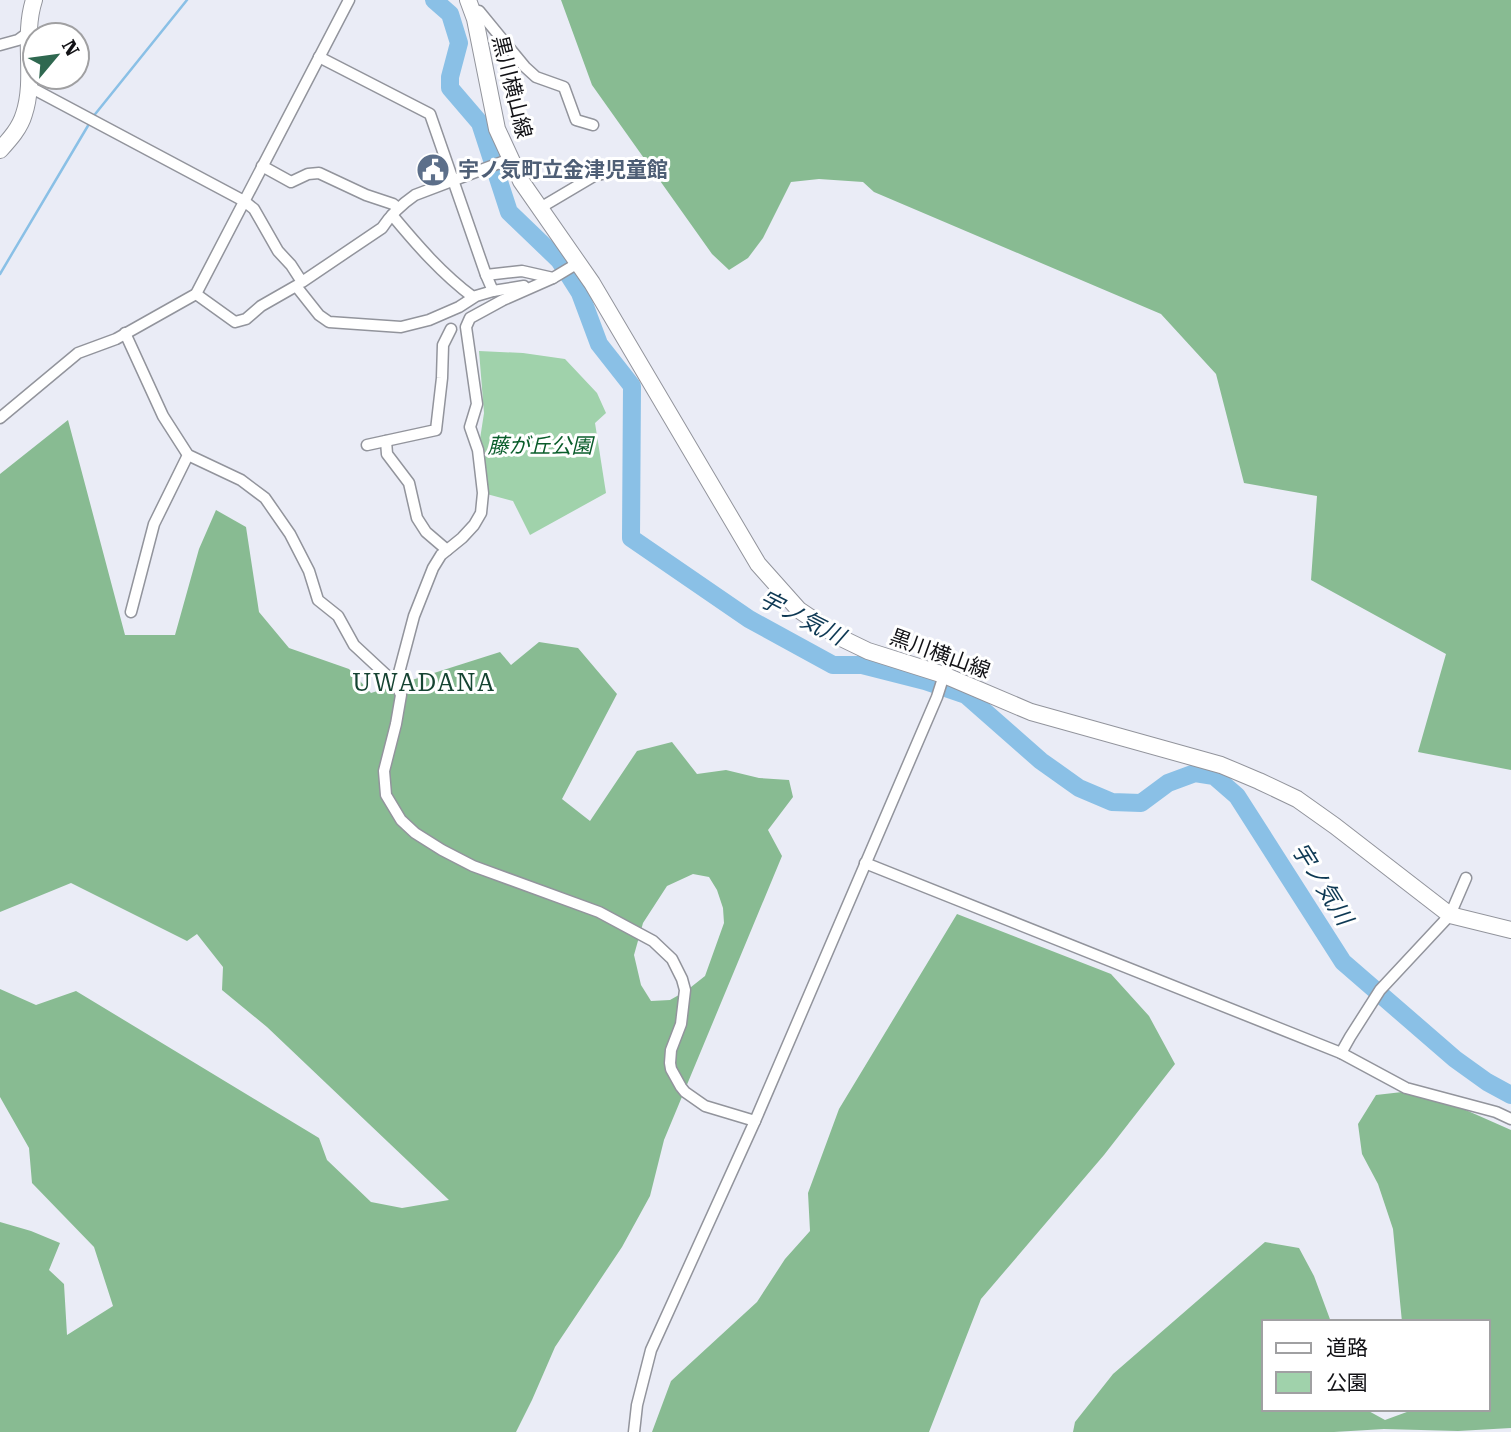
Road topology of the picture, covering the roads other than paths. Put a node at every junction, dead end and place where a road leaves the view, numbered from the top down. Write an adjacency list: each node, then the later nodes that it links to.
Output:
1 (34, 0): 4 (main road)
2 (349, 0): 7 (street)
3 (470, 6): 10 (street); 12 (main road, 黒川横山線)
4 (29, 21)
5 (21, 38): 6 (street)
6 (0, 45)
7 (320, 57): 13 (street); 15 (street)
8 (28, 91): 11 (main road)
9 (38, 91): 16 (street)
10 (593, 125)
11 (0, 150)
12 (500, 162): 15 (street); 17 (main road, 黒川横山線)
13 (262, 166): 16 (street); 18 (street)
14 (606, 173): 17 (street)
15 (453, 180): 18 (street); 20 (street)
16 (244, 201): 18 (street); 24 (street)
17 (540, 208): 19 (main road, 黒川横山線)
18 (395, 211): 25 (street)
19 (575, 264): 21 (street); 36 (main road, 黒川横山線)
20 (485, 275): 21 (street); 23 (street)
21 (557, 275): 22 (street)
22 (542, 283): 23 (street); 27 (street)
23 (493, 291): 25 (street)
24 (196, 294): 26 (street); 29 (street)
25 (473, 297): 26 (street)
26 (441, 315): 28 (street)
27 (466, 327): 28 (street); 34 (street)
28 (451, 329): 31 (street)
29 (125, 333): 30 (street); 33 (street)
30 (0, 418)
31 (386, 441): 32 (street); 34 (street)
32 (367, 445)
33 (188, 455): 35 (street); 37 (street)
34 (447, 550): 37 (street)
35 (131, 612)
36 (944, 677): 38 (street); 40 (main road, 黒川横山線)
37 (396, 684): 44 (street)
38 (865, 863): 42 (street); 44 (street)
39 (1466, 878): 40 (street)
40 (1450, 915): 41 (main road, 黒川横山線); 42 (street)
41 (1511, 930)
42 (1341, 1053): 43 (street)
43 (1511, 1119)
44 (755, 1121): 45 (street)
45 (634, 1432)

